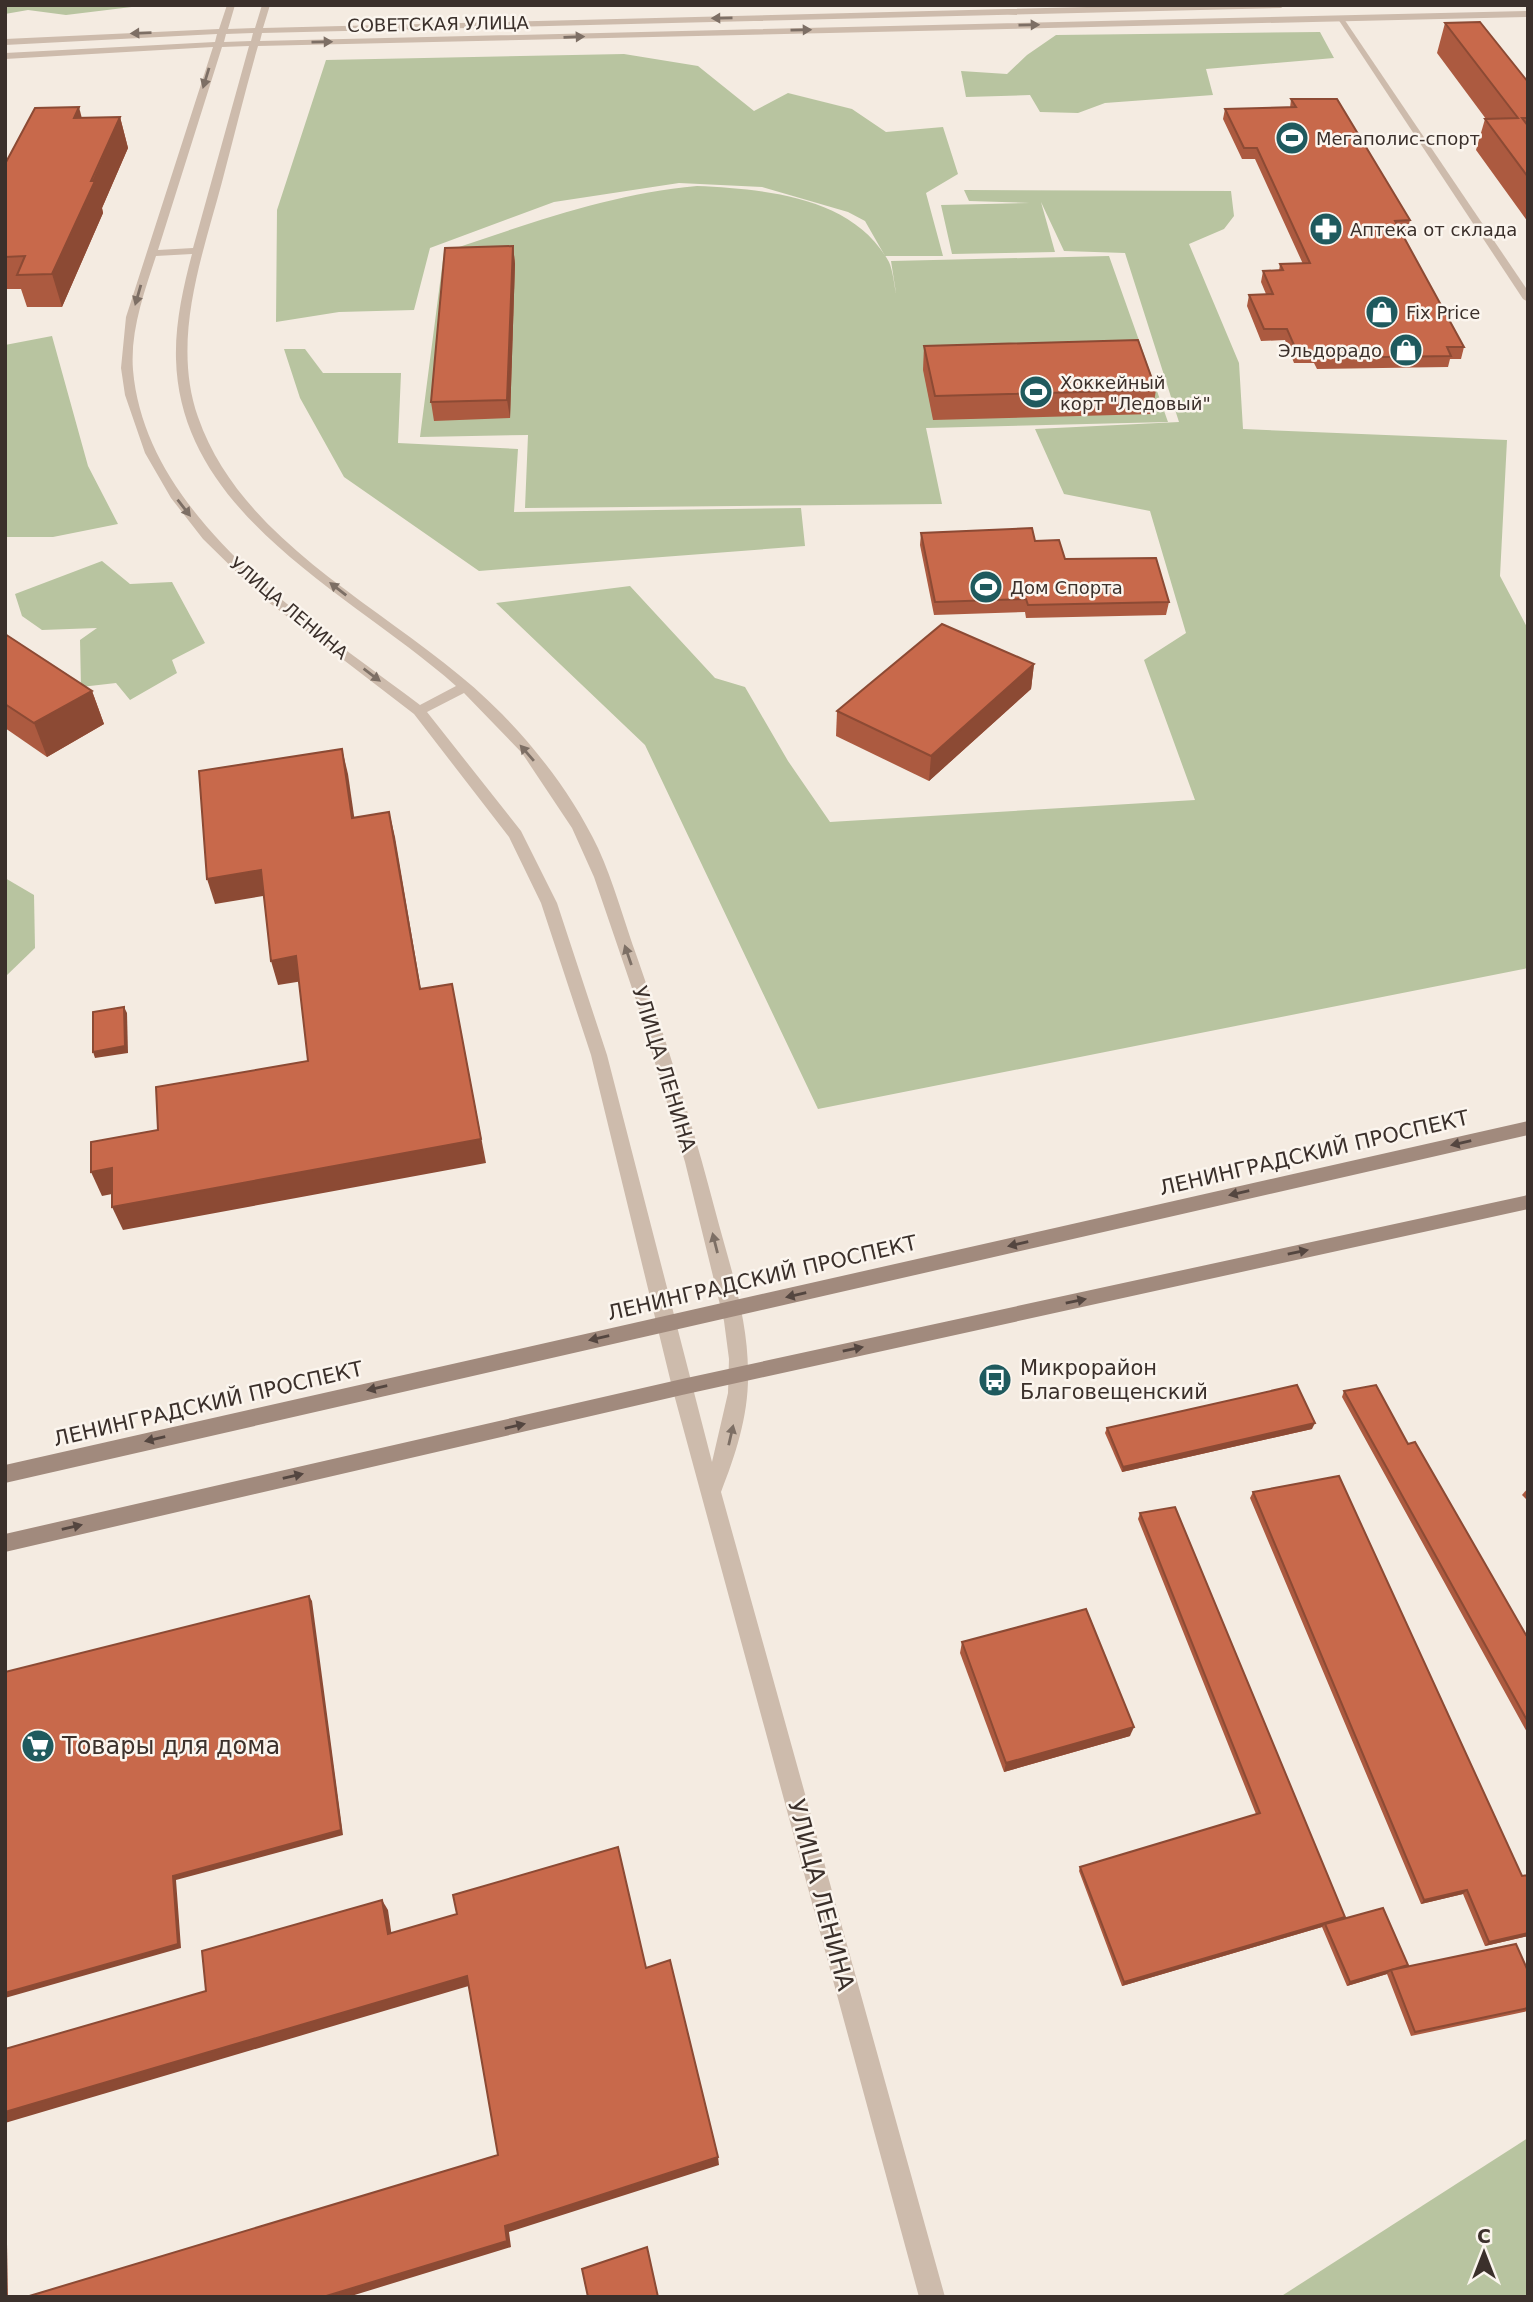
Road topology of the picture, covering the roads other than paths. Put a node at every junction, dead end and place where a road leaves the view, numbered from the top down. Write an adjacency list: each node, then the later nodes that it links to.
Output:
1 (231, 5): 8 (street, УЛИЦА ЛЕНИНА)
2 (266, 5): 7 (street, УЛИЦА ЛЕНИНА)
3 (1281, 5): 6 (street, СОВЕТСКАЯ УЛИЦА); 7 (street, СОВЕТСКАЯ УЛИЦА, one-way to 7)
4 (1528, 14): 5 (street, СОВЕТСКАЯ УЛИЦА)
5 (1339, 18): 6 (street, СОВЕТСКАЯ УЛИЦА); 14 (street)
6 (1291, 19): 10 (street, СОВЕТСКАЯ УЛИЦА, one-way to 6)
7 (258, 30): 8 (street, СОВЕТСКАЯ УЛИЦА); 10 (street, УЛИЦА ЛЕНИНА)
8 (219, 38): 9 (street, СОВЕТСКАЯ УЛИЦА, one-way to 9); 10 (street, СОВЕТСКАЯ УЛИЦА); 11 (street, СОВЕТСКАЯ УЛИЦА); 13 (street, УЛИЦА ЛЕНИНА, one-way to 13)
9 (5, 42)
10 (254, 44): 12 (street, УЛИЦА ЛЕНИНА)
11 (5, 56)
12 (197, 251): 13 (street); 15 (street, УЛИЦА ЛЕНИНА, one-way to 12)
13 (150, 253): 16 (street, УЛИЦА ЛЕНИНА, one-way to 16)
14 (1528, 299)
15 (466, 687): 16 (street); 19 (street, УЛИЦА ЛЕНИНА, one-way to 15)
16 (419, 711): 20 (street, УЛИЦА ЛЕНИНА)
17 (1528, 1128): 19 (main road, ЛЕНИНГРАДСКИЙ ПРОСПЕКТ, one-way to 19)
18 (1528, 1202): 21 (main road, one-way to 18)
19 (731, 1309): 20 (main road, ЛЕНИНГРАДСКИЙ ПРОСПЕКТ); 21 (street, УЛИЦА ЛЕНИНА)
20 (666, 1323): 22 (street, УЛИЦА ЛЕНИНА); 23 (main road, ЛЕНИНГРАДСКИЙ ПРОСПЕКТ, one-way to 23)
21 (739, 1375): 22 (main road); 24 (street, УЛИЦА ЛЕНИНА, one-way to 21)
22 (682, 1387): 24 (street, УЛИЦА ЛЕНИНА); 25 (main road, one-way to 22)
23 (5, 1474)
24 (711, 1492): 26 (street, УЛИЦА ЛЕНИНА)
25 (5, 1543)
26 (932, 2297)

